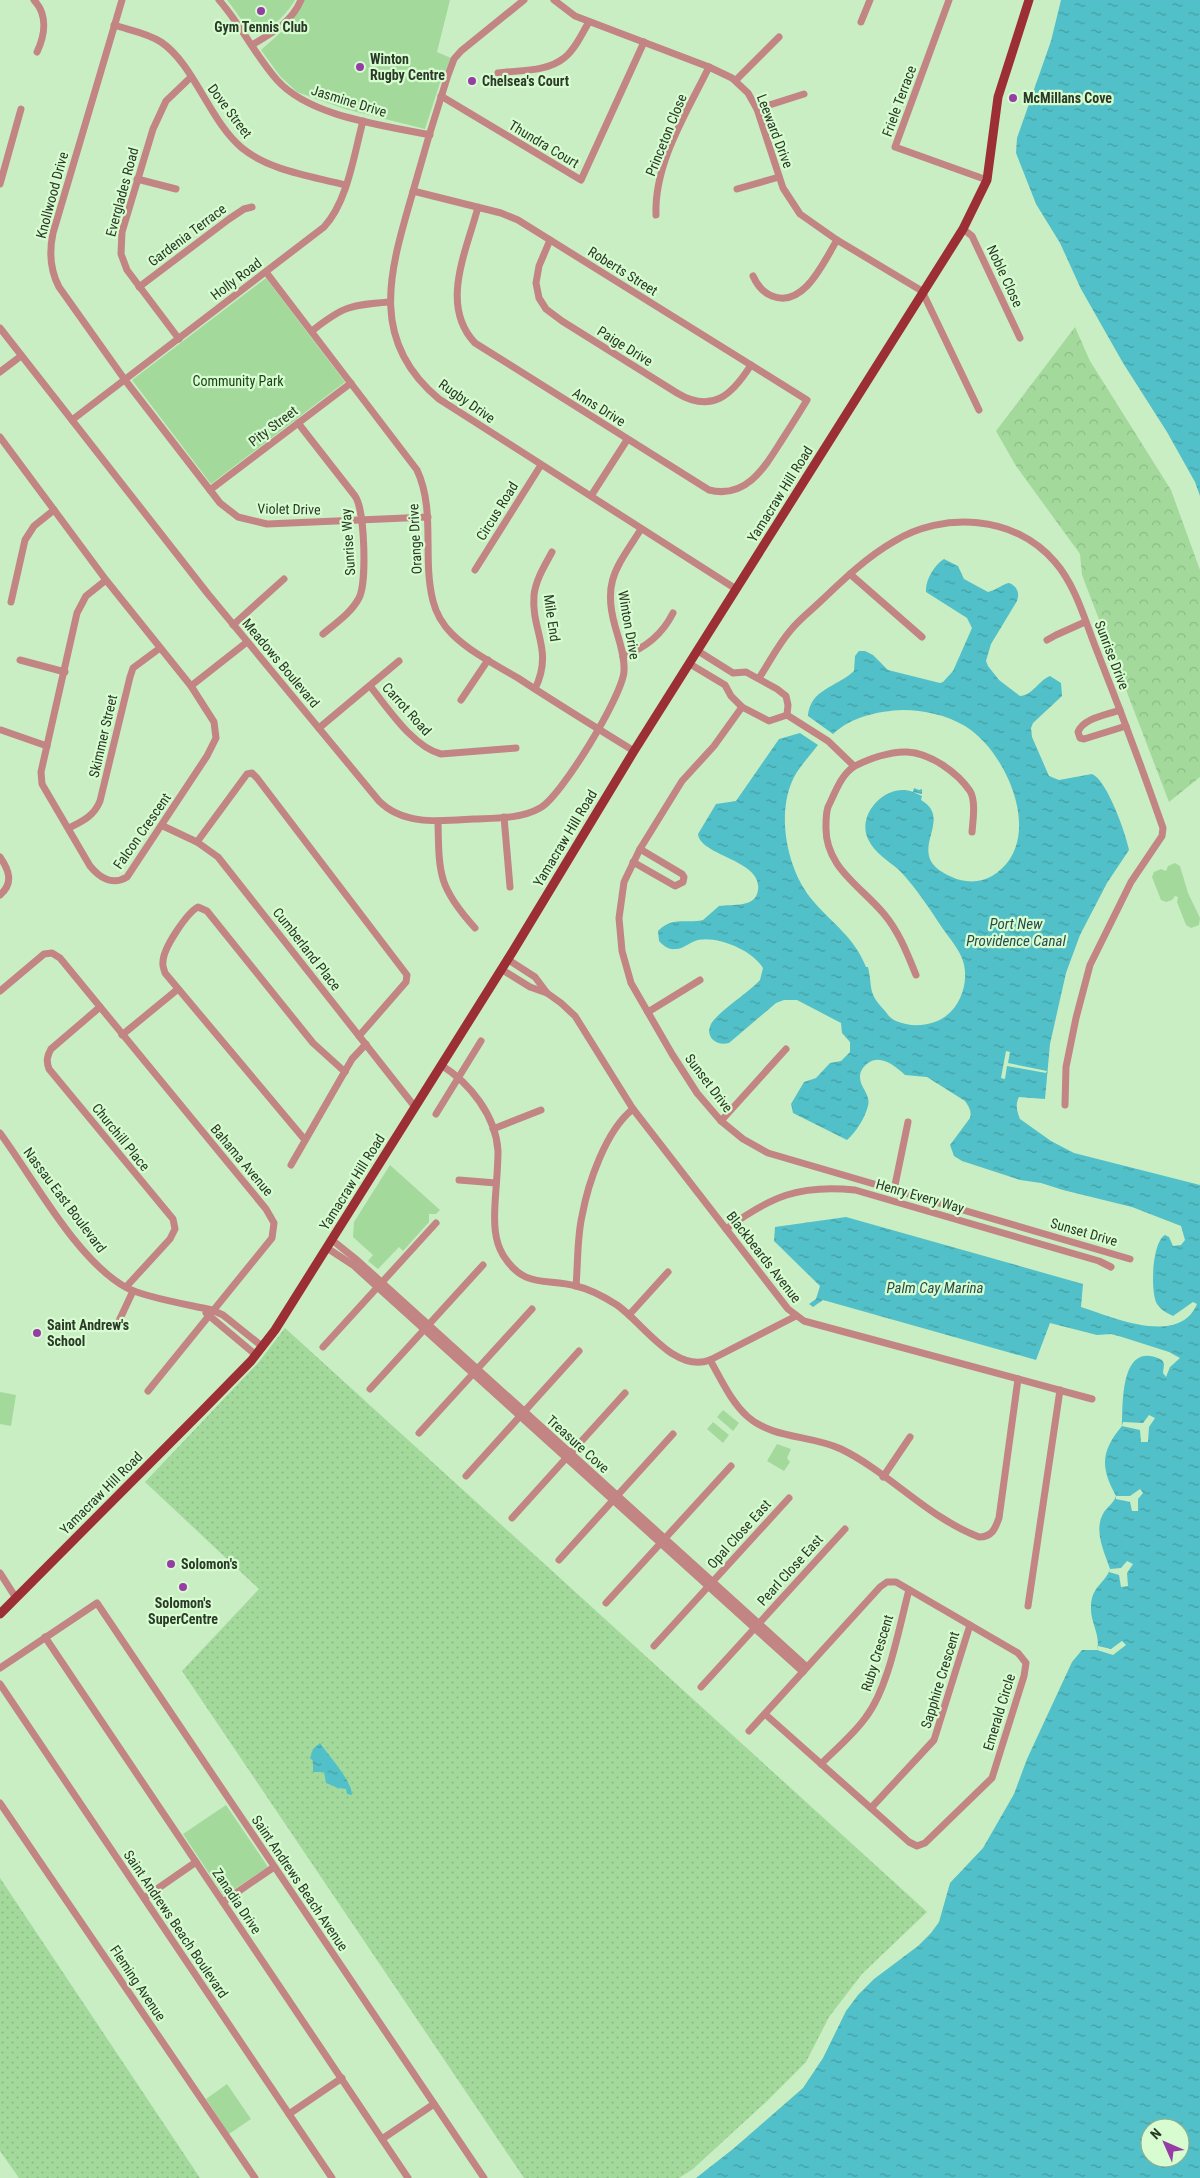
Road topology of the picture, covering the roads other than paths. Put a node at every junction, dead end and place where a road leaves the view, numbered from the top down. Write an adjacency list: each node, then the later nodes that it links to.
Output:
1 (34, 0): 16 (street)
2 (122, 0): 12 (street, Knollwood Drive)
3 (219, 0): 15 (street, Jasmine Drive)
4 (300, 0): 15 (street)
5 (524, 0): 22 (street, Rugby Drive)
6 (554, 0): 10 (street, Leeward Drive)
7 (870, 0): 11 (street)
8 (949, 0): 29 (street, Friele Terrace)
9 (1030, 0): 29 (main road, Yamacraw Hill Road)
10 (589, 22): 14 (street, Leeward Drive); 18 (street)
11 (861, 22)
12 (114, 26): 19 (street, Dove Street); 53 (street, Knollwood Drive)
13 (779, 36): 20 (street)
14 (644, 42): 17 (street, Leeward Drive); 22 (street, Thundra Court)
15 (252, 45): 25 (street, Jasmine Drive)
16 (36, 52)
17 (709, 67): 20 (street, Leeward Drive); 37 (street, Princeton Close)
18 (498, 72)
19 (190, 78): 28 (street, Everglades Road); 31 (street, Dove Street)
20 (736, 80): 24 (street, Leeward Drive)
21 (804, 94): 24 (street)
22 (441, 96): 26 (street, Rugby Drive)
23 (21, 108): 30 (street)
24 (757, 109): 27 (street, Leeward Drive)
25 (363, 121): 26 (street, Jasmine Drive); 31 (street, Holly Road)
26 (430, 135): 34 (street, Rugby Drive)
27 (779, 177): 33 (street); 40 (street, Leeward Drive)
28 (137, 180): 32 (street); 43 (street, Everglades Road)
29 (987, 180): 38 (main road, Yamacraw Hill Road)
30 (0, 184)
31 (345, 185): 41 (street, Holly Road)
32 (176, 189)
33 (737, 190)
34 (413, 191): 36 (street, Roberts Street); 45 (street, Rugby Drive)
35 (252, 207): 43 (street, Gardenia Terrace)
36 (478, 207): 39 (street, Roberts Street); 59 (street, Anns Drive)
37 (656, 215)
38 (963, 229): 44 (main road, Yamacraw Hill Road); 48 (street, Noble Close)
39 (550, 240): 51 (street, Roberts Street); 51 (street, Paige Drive)
40 (837, 240): 42 (street); 44 (street, Leeward Drive)
41 (266, 272): 47 (street, Orange Drive); 49 (street, Holly Road)
42 (753, 276)
43 (139, 287): 49 (street, Everglades Road)
44 (922, 291): 56 (street); 73 (main road, Yamacraw Hill Road)
45 (390, 302): 47 (street); 61 (street, Rugby Drive)
46 (0, 328): 50 (street, Meadows Boulevard)
47 (312, 331): 54 (street, Orange Drive)
48 (1020, 338)
49 (179, 339): 53 (street, Holly Road)
50 (21, 356): 52 (street); 57 (street, Meadows Boulevard)
51 (751, 365): 55 (street, Roberts Street)
52 (0, 372)
53 (125, 380): 57 (street, Holly Road); 62 (street, Violet Drive)
54 (351, 382): 58 (street, Pity Street); 65 (street, Orange Drive)
55 (807, 400): 59 (street, Anns Drive)
56 (979, 410)
57 (72, 420): 77 (street, Meadows Boulevard)
58 (298, 422): 62 (street, Pity Street); 66 (street, Sunrise Way)
59 (627, 440): 63 (street)
60 (1, 442): 64 (street, Falcon Crescent)
61 (541, 465): 63 (street, Rugby Drive); 69 (street, Circus Road)
62 (210, 490): 66 (street, Violet Drive)
63 (590, 496): 67 (street, Rugby Drive)
64 (54, 510): 72 (street, Falcon Crescent); 74 (street)
65 (428, 517): 66 (street, Violet Drive); 86 (street, Orange Drive)
66 (361, 520): 78 (street, Sunrise Way)
67 (641, 529): 73 (street, Rugby Drive); 84 (street, Winton Drive)
68 (552, 552): 95 (street, Mile End)
69 (475, 570)
70 (850, 574): 76 (street, Sunrise Drive); 79 (street); 91 (street, Sunrise Drive)
71 (284, 579): 77 (street)
72 (106, 580): 82 (street, Falcon Crescent); 89 (street, Falcon Crescent)
73 (736, 589): 83 (main road, Yamacraw Hill Road)
74 (11, 602)
75 (673, 613): 84 (street)
76 (1085, 622): 80 (street); 98 (street, Sunrise Drive)
77 (233, 624): 81 (street, Meadows Boulevard)
78 (323, 634)
79 (922, 637)
80 (1048, 640)
81 (247, 642): 93 (street); 101 (street, Meadows Boulevard)
82 (160, 648): 93 (street, Falcon Crescent); 111 (street, Skimmer Street)
83 (698, 651): 88 (main road, Yamacraw Hill Road); 90 (street)
84 (623, 656): 102 (street, Winton Drive)
85 (20, 660): 89 (street)
86 (488, 660): 95 (street, Orange Drive); 96 (street)
87 (399, 661): 94 (street, Carrot Road)
88 (690, 664): 92 (street); 106 (main road, Yamacraw Hill Road)
89 (65, 672): 104 (street, Falcon Crescent)
90 (733, 673): 91 (street); 92 (street)
91 (759, 678): 99 (street)
92 (725, 685): 97 (street)
93 (191, 686): 110 (street, Falcon Crescent)
94 (370, 686): 101 (street, Carrot Road); 105 (street, Carrot Road)
95 (535, 689): 102 (street, Orange Drive)
96 (461, 700)
97 (742, 707): 99 (street); 114 (street, Sunset Drive)
98 (1120, 710): 100 (street, Sunrise Drive); 100 (street)
99 (787, 715): 107 (street)
100 (1126, 726): 137 (street, Sunrise Drive)
101 (319, 728): 109 (street, Meadows Boulevard)
102 (598, 728): 106 (street, Orange Drive); 108 (street, Meadows Boulevard)
103 (1, 730): 104 (street)
104 (47, 746): 111 (street, Falcon Crescent)
105 (516, 748)
106 (634, 751): 120 (main road, Yamacraw Hill Road)
107 (854, 766): 112 (street); 122 (street)
108 (504, 817): 109 (street, Meadows Boulevard); 117 (street)
109 (438, 821): 119 (street)
110 (163, 826): 111 (street, Falcon Crescent); 113 (street, Cumberland Place)
111 (69, 828)
112 (972, 832)
113 (197, 842): 130 (street, Cumberland Place); 130 (street)
114 (640, 849): 116 (street, Sunset Drive); 116 (street)
115 (0, 857): 118 (street)
116 (633, 862): 128 (street, Sunset Drive)
117 (510, 887)
118 (0, 895)
119 (475, 928)
120 (507, 960): 121 (main road, Yamacraw Hill Road); 126 (street, Blackbeards Avenue)
121 (501, 969): 126 (street, Blackbeards Avenue); 134 (main road, Yamacraw Hill Road)
122 (916, 975)
123 (700, 980): 128 (street)
124 (178, 989): 129 (street); 135 (street); 146 (street)
125 (0, 991): 127 (street, Bahama Avenue)
126 (547, 993): 139 (street, Blackbeards Avenue)
127 (100, 1007): 129 (street, Bahama Avenue); 160 (street, Churchill Place)
128 (648, 1012): 142 (street, Sunset Drive)
129 (122, 1035): 162 (street, Bahama Avenue)
130 (359, 1036): 132 (street, Cumberland Place)
131 (481, 1041): 136 (street)
132 (366, 1044): 135 (street); 138 (street, Cumberland Place)
133 (786, 1049): 142 (street)
134 (442, 1065): 136 (street); 138 (main road, Yamacraw Hill Road)
135 (344, 1072): 146 (street)
136 (458, 1078): 141 (street); 144 (street)
137 (1065, 1105)
138 (415, 1107): 153 (main road, Yamacraw Hill Road)
139 (633, 1109): 152 (street, Blackbeards Avenue); 159 (street)
140 (541, 1110): 144 (street)
141 (436, 1114)
142 (721, 1121): 150 (street, Sunset Drive)
143 (908, 1122): 150 (street)
144 (493, 1129): 149 (street)
145 (0, 1132): 160 (street, Nassau East Boulevard)
146 (305, 1140): 147 (street)
147 (291, 1165)
148 (459, 1180): 149 (street)
149 (496, 1184): 159 (street)
150 (894, 1190): 154 (street, Sunset Drive)
151 (436, 1223): 158 (street)
152 (726, 1229): 156 (street, Henry Every Way); 164 (street, Blackbeards Avenue)
153 (329, 1244): 158 (street, Treasure Cove); 167 (main road, Yamacraw Hill Road)
154 (1130, 1259)
155 (483, 1265): 166 (street)
156 (1111, 1268)
157 (668, 1272): 163 (street)
158 (380, 1285): 166 (street, Treasure Cove); 168 (street)
159 (576, 1286): 163 (street)
160 (129, 1289): 162 (street, Nassau East Boulevard); 165 (street, Churchill Place)
161 (532, 1309): 172 (street)
162 (210, 1312): 167 (street, Nassau East Boulevard); 170 (street, Nassau East Boulevard); 176 (street, Bahama Avenue)
163 (629, 1315): 171 (street)
164 (796, 1316): 171 (street); 173 (street, Blackbeards Avenue)
165 (118, 1323)
166 (426, 1328): 172 (street, Treasure Cove); 174 (street)
167 (263, 1347): 170 (main road, Yamacraw Hill Road)
168 (323, 1347)
169 (579, 1351): 179 (street)
170 (256, 1355): 196 (main road, Yamacraw Hill Road)
171 (710, 1360): 186 (street)
172 (475, 1371): 179 (street, Treasure Cove); 180 (street)
173 (1018, 1379): 175 (street, Blackbeards Avenue); 186 (street)
174 (370, 1389)
175 (1060, 1390): 178 (street, Blackbeards Avenue); 198 (street)
176 (148, 1391)
177 (625, 1394): 183 (street)
178 (1092, 1398)
179 (522, 1414): 183 (street, Treasure Cove); 185 (street)
180 (418, 1433)
181 (673, 1434): 187 (street)
182 (910, 1437): 186 (street)
183 (568, 1456): 187 (street, Treasure Cove); 189 (street)
184 (731, 1466): 191 (street)
185 (466, 1476)
186 (883, 1476)
187 (615, 1498): 191 (street, Treasure Cove); 192 (street)
188 (789, 1498): 194 (street, Opal Close East)
189 (512, 1518)
190 (845, 1530): 201 (street, Pearl Close East)
191 (662, 1541): 194 (street, Treasure Cove); 197 (street)
192 (559, 1560)
193 (0, 1573): 196 (street)
194 (710, 1584): 201 (street, Treasure Cove); 203 (street, Opal Close East)
195 (910, 1590): 200 (street, Emerald Circle); 205 (street, Emerald Circle); 210 (street, Ruby Crescent)
196 (16, 1598): 199 (main road, Yamacraw Hill Road)
197 (606, 1603)
198 (1028, 1606)
199 (0, 1614)
200 (970, 1625): 212 (street, Sapphire Crescent); 212 (street, Emerald Circle)
201 (756, 1626): 205 (street, Treasure Cove); 207 (street, Pearl Close East)
202 (45, 1637): 204 (street); 213 (street, Zanadia Drive); 214 (street, Saint Andrews Beach Avenue)
203 (654, 1646)
204 (0, 1668)
205 (805, 1670): 208 (street, Emerald Circle)
206 (0, 1684): 215 (street, Saint Andrews Beach Boulevard)
207 (700, 1688)
208 (764, 1714): 209 (street, Emerald Circle); 210 (street, Emerald Circle)
209 (749, 1731)
210 (821, 1764): 212 (street, Emerald Circle)
211 (0, 1803): 221 (street, Fleming Avenue)
212 (871, 1808)
213 (196, 1862): 215 (street); 216 (street, Zanadia Drive)
214 (274, 1867): 216 (street); 218 (street, Saint Andrews Beach Avenue)
215 (144, 1898): 219 (street, Saint Andrews Beach Boulevard)
216 (223, 1902): 217 (street, Zanadia Drive)
217 (342, 2078): 219 (street); 220 (street, Zanadia Drive)
218 (434, 2104): 220 (street); 224 (street, Saint Andrews Beach Avenue)
219 (289, 2114): 222 (street, Saint Andrews Beach Boulevard)
220 (382, 2139): 223 (street, Zanadia Drive)
221 (255, 2178)
222 (332, 2178)
223 (408, 2178)
224 (484, 2178)

